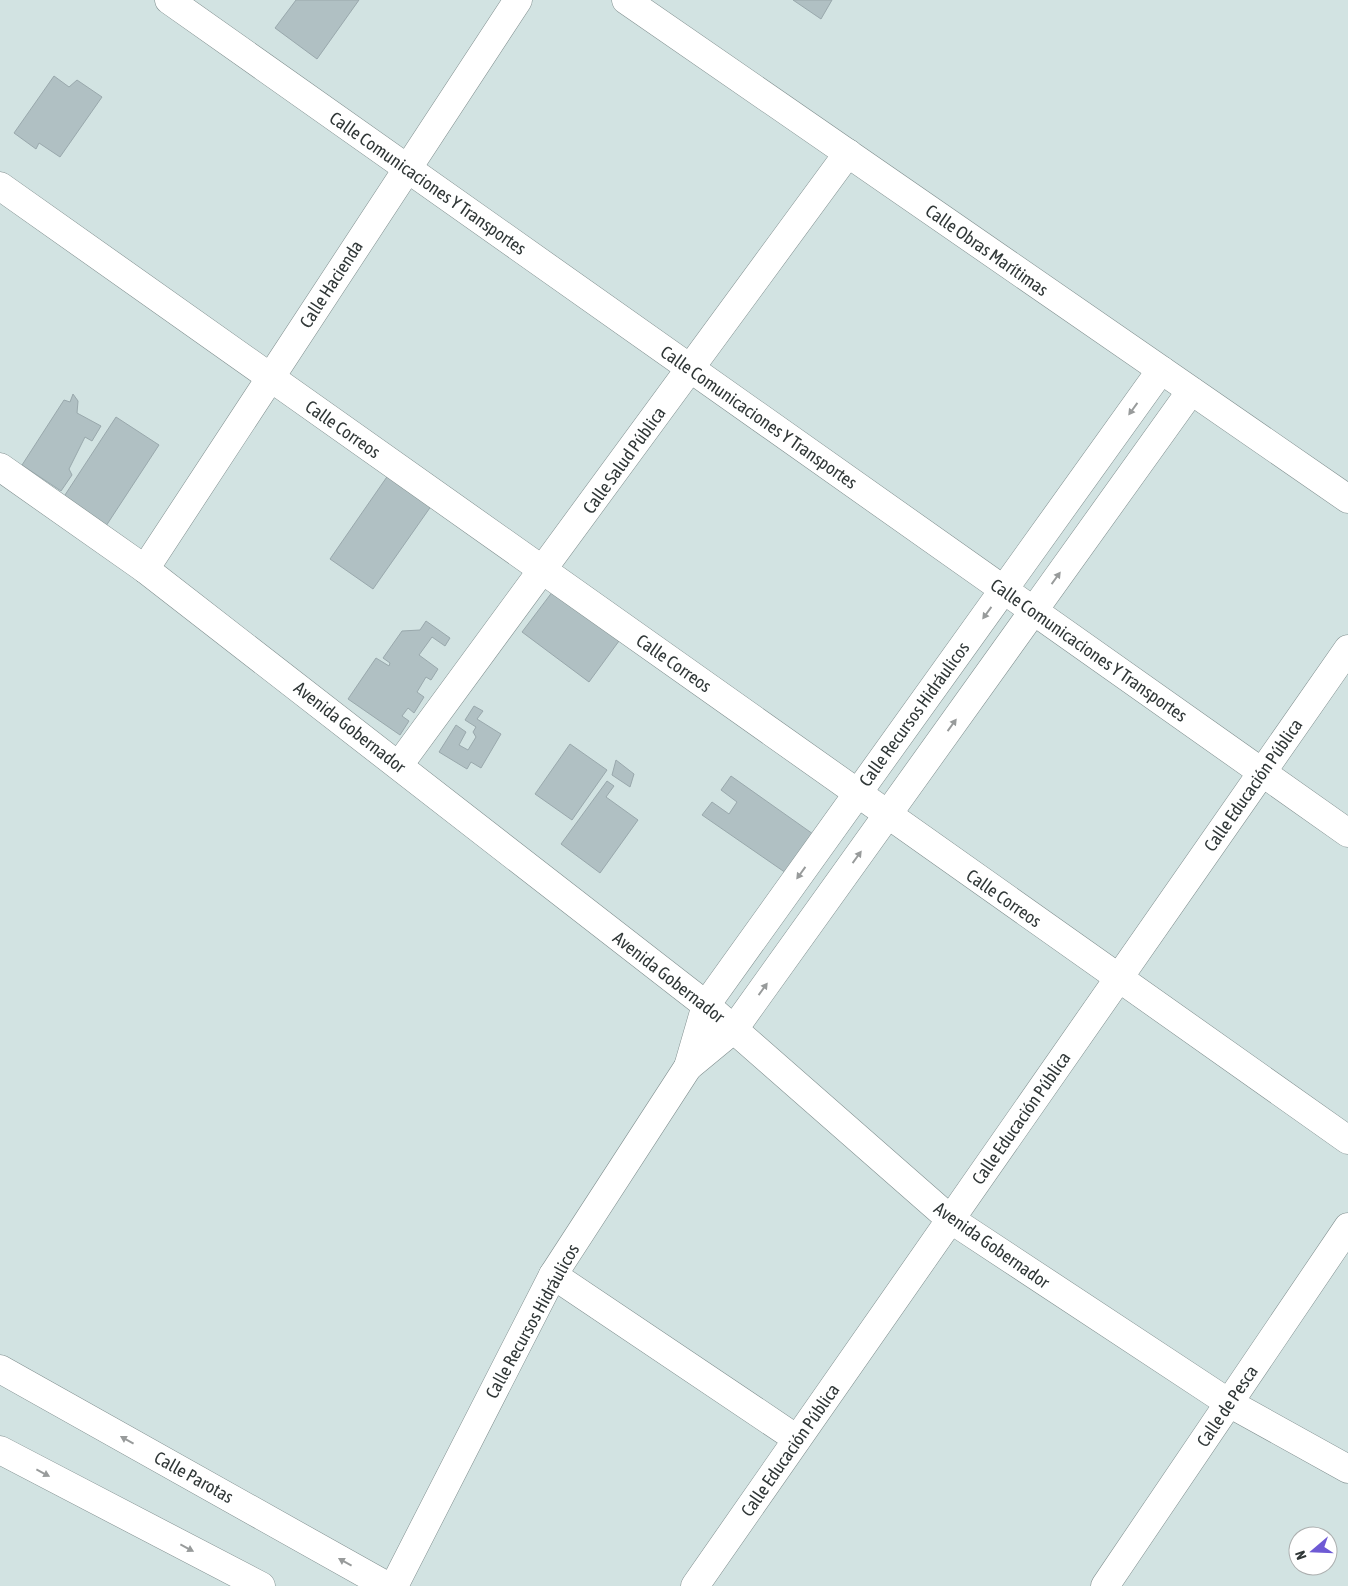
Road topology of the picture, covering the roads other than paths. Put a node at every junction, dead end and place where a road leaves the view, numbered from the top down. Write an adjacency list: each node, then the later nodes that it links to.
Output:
1 (169, 0): 5 (street, Calle Comunicaciones Y Transportes)
2 (518, 0): 5 (street, Calle Hacienda)
3 (626, 0): 4 (street, Calle Obras Marítimas)
4 (848, 154): 7 (street, Calle Salud Pública); 8 (street, Calle Obras Marítimas)
5 (408, 168): 7 (street, Calle Comunicaciones Y Transportes); 9 (street, Calle Hacienda)
6 (0, 186): 9 (street, Calle Correos)
7 (690, 368): 14 (street, Calle Salud Pública); 15 (street, Calle Comunicaciones Y Transportes)
8 (1161, 370): 10 (street, Calle Obras Marítimas); 15 (street, Calle Recursos Hidráulicos, one-way to 15)
9 (270, 377): 13 (street, Calle Hacienda); 14 (street, Calle Correos)
10 (1191, 390): 12 (street, Calle Obras Marítimas); 16 (street, Calle Recursos Hidráulicos, one-way to 10)
11 (0, 467): 13 (street, Avenida Gobernador)
12 (1348, 499)
13 (145, 569): 18 (street, Avenida Gobernador)
14 (543, 570): 18 (street, Calle Salud Pública); 20 (street, Calle Correos)
15 (1004, 590): 16 (street, Calle Comunicaciones Y Transportes); 20 (street, Calle Recursos Hidráulicos, one-way to 20)
16 (1033, 610): 19 (street, Calle Comunicaciones Y Transportes); 21 (street, Calle Recursos Hidráulicos, one-way to 16)
17 (1348, 649): 19 (street, Calle Educación Pública)
18 (399, 765): 24 (street, Avenida Gobernador)
19 (1262, 772): 22 (street, Calle Comunicaciones Y Transportes); 23 (street, Calle Educación Pública)
20 (857, 793): 21 (street, Calle Correos); 24 (street, Calle Recursos Hidráulicos, one-way to 24)
21 (888, 815): 23 (street, Calle Correos); 25 (street, Calle Recursos Hidráulicos, one-way to 21)
22 (1348, 833)
23 (1119, 978): 27 (street, Calle Correos); 28 (street, Calle Educación Pública)
24 (706, 1005): 25 (street, Avenida Gobernador); 26 (street, Calle Recursos Hidráulicos)
25 (734, 1028): 26 (street, Calle Recursos Hidráulicos); 28 (street, Avenida Gobernador)
26 (688, 1067): 30 (street, Calle Recursos Hidráulicos)
27 (1348, 1140)
28 (950, 1219): 32 (street, Avenida Gobernador); 33 (street, Calle Educación Pública)
29 (1348, 1226): 32 (street, Calle de Pesca)
30 (553, 1275): 33 (street); 38 (street, Calle Recursos Hidráulicos)
31 (0, 1369): 37 (street, Calle Parotas, one-way to 31)
32 (1229, 1403): 35 (street, Avenida Gobernador); 40 (street, Calle de Pesca)
33 (797, 1439): 39 (street, Calle Educación Pública)
34 (0, 1450): 36 (street, one-way to 36)
35 (1348, 1469)
36 (261, 1586)
37 (387, 1586)
38 (394, 1586)
39 (695, 1586)
40 (1105, 1586)

